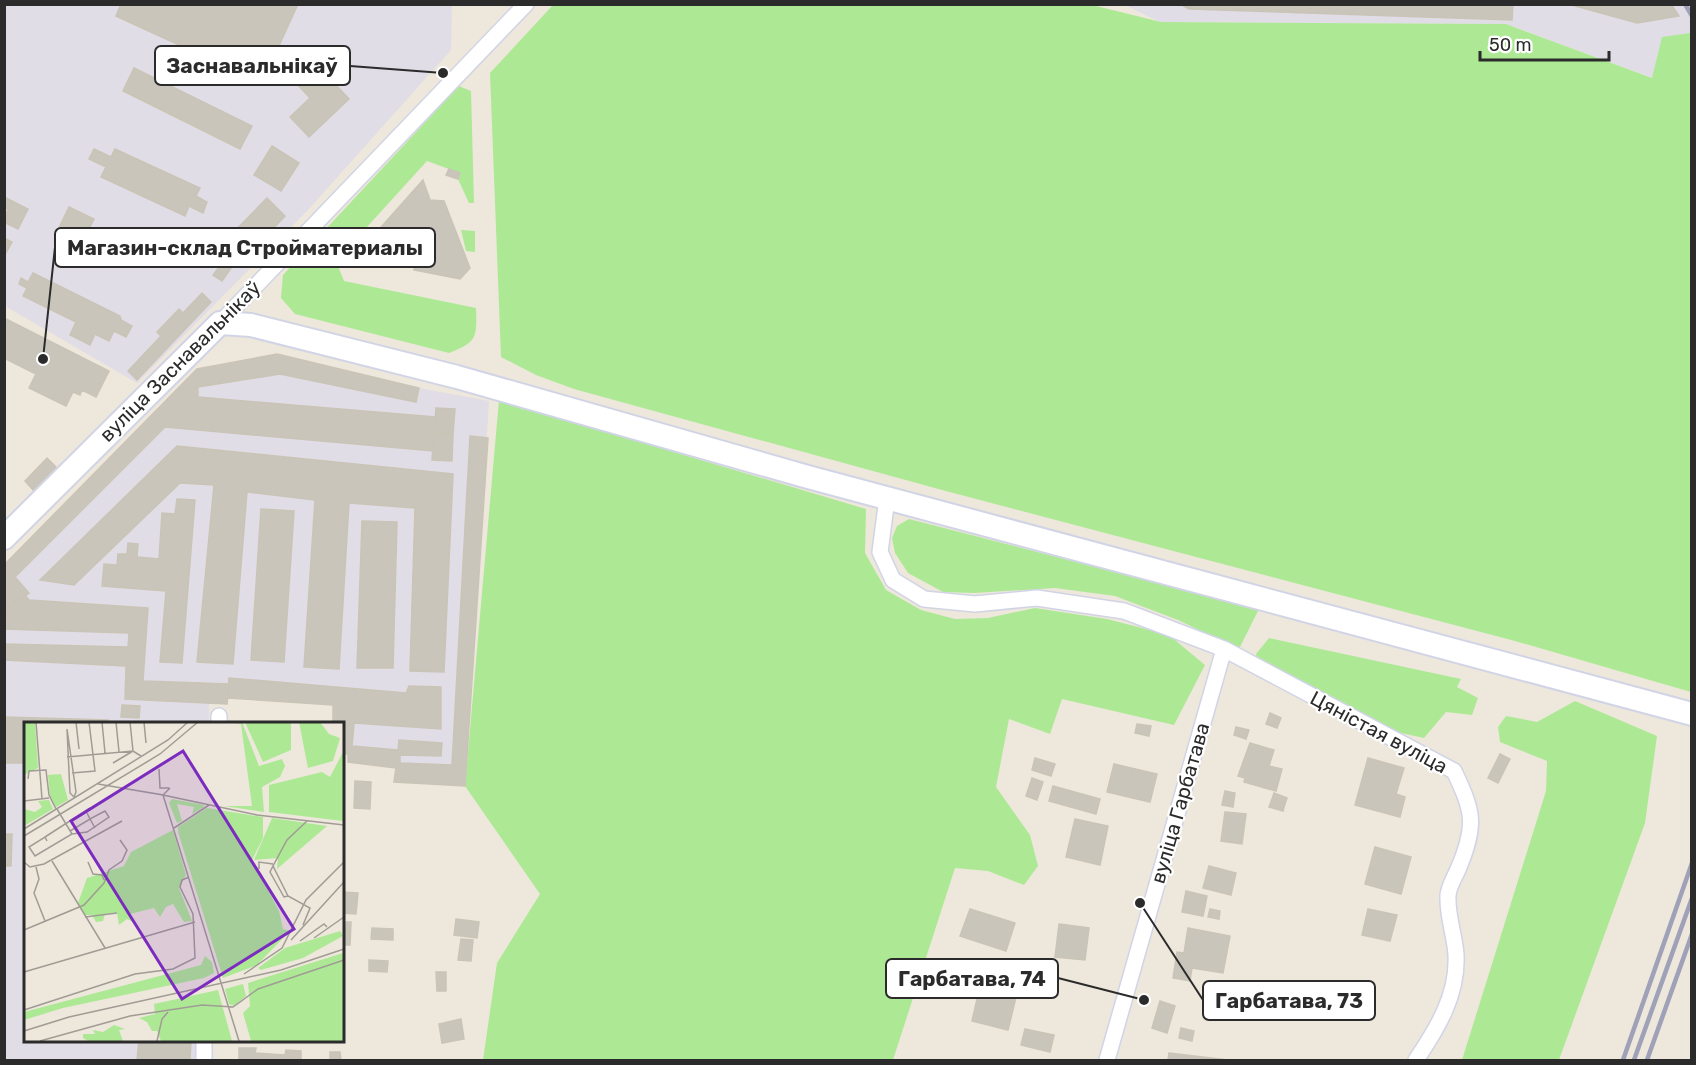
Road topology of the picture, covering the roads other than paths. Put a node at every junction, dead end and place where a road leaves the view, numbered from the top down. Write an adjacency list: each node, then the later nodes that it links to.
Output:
1 (526, 4): 2 (street, вуліца Заснавальнікаў)
2 (220, 323): 3 (main road); 4 (main road, вуліца Заснавальнікаў)
3 (887, 498): 5 (street, Цяністая вуліца); 6 (main road)
4 (4, 538)
5 (1224, 650): 9 (street, вуліца Гарбатава); 10 (street, Цяністая вуліца)
6 (1692, 714)
7 (204, 1041): 8 (street)
8 (204, 1060)
9 (1107, 1060)
10 (1416, 1060)

